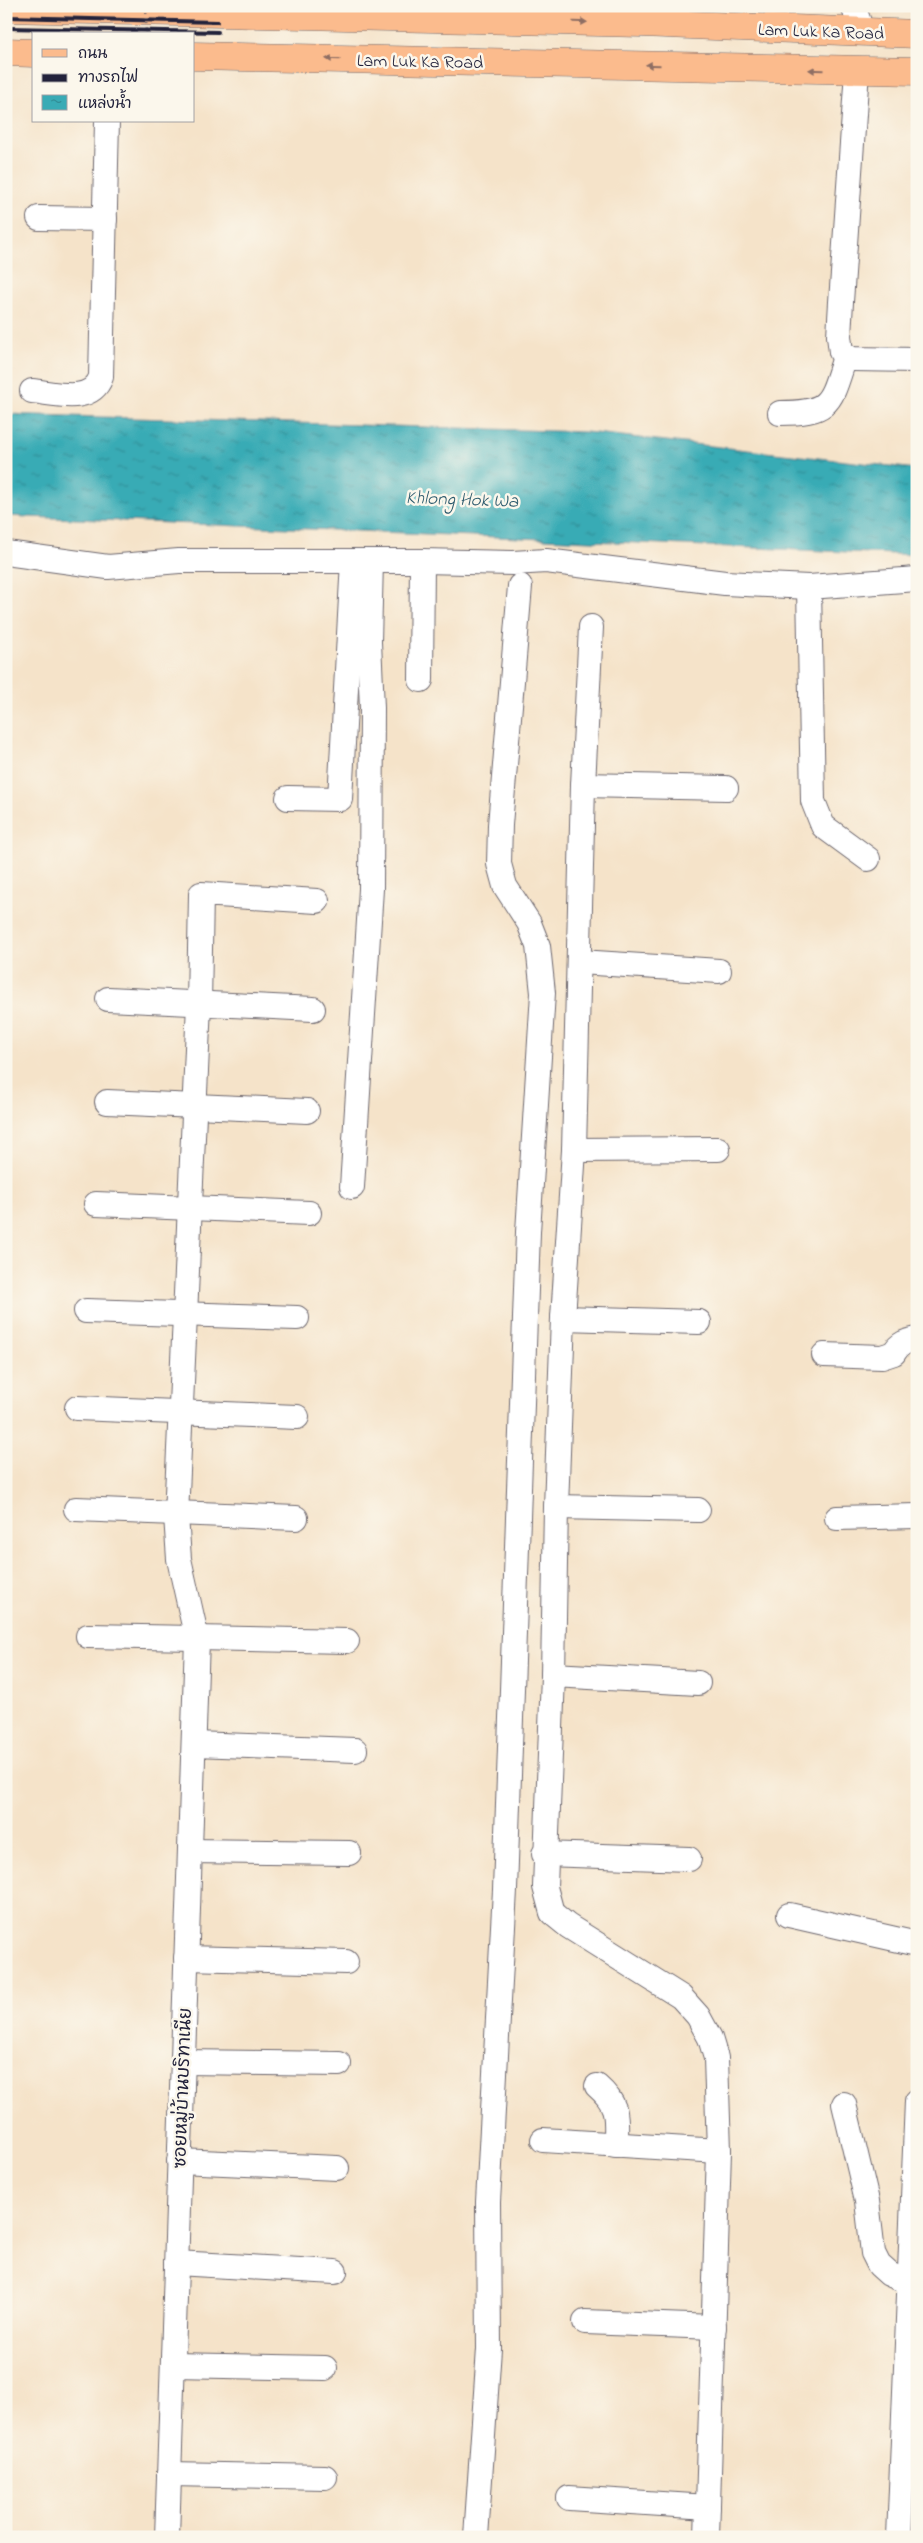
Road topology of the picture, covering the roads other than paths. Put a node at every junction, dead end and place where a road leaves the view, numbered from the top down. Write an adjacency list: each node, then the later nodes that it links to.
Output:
1 (853, 6): 6 (street)
2 (10, 8): 3 (main road, Lam Luk Ka Road)
3 (69, 9): 4 (main road, Lam Luk Ka Road)
4 (384, 12): 5 (main road, Lam Luk Ka Road, one-way to 5)
5 (640, 14): 6 (main road, Lam Luk Ka Road)
6 (863, 33): 7 (main road, Lam Luk Ka Road)
7 (917, 34)
8 (6, 52): 9 (main road)
9 (32, 53)
10 (195, 56): 11 (main road, Lam Luk Ka Road, one-way to 10)
11 (857, 71): 12 (main road, Lam Luk Ka Road); 16 (street)
12 (917, 71)
13 (107, 122): 15 (street)
14 (39, 218): 15 (street)
15 (105, 219): 18 (street)
16 (845, 357): 17 (street); 19 (street)
17 (917, 360)
18 (32, 392)
19 (780, 413)
20 (6, 554): 21 (street)
21 (362, 560): 22 (street); 30 (street); 43 (street)
22 (422, 560): 25 (street); 27 (street)
23 (917, 579): 25 (street)
24 (520, 586): 102 (street)
25 (809, 587): 31 (street)
26 (590, 627): 28 (street)
27 (421, 680)
28 (583, 785): 29 (street); 33 (street)
29 (726, 788)
30 (288, 798)
31 (868, 859)
32 (317, 902): 36 (street, ซอยหมู่บ้านบริทาเนีย)
33 (580, 962): 34 (street); 42 (street)
34 (719, 971)
35 (108, 999): 36 (street)
36 (199, 1004): 37 (street); 39 (street, ซอยหมู่บ้านบริทาเนีย)
37 (313, 1009)
38 (107, 1102): 39 (street)
39 (194, 1106): 40 (street); 45 (street, ซอยหมู่บ้านบริทาเนีย)
40 (308, 1111)
41 (718, 1149): 42 (street)
42 (574, 1150): 50 (street)
43 (352, 1187)
44 (96, 1204): 45 (street)
45 (189, 1208): 46 (street); 48 (street, ซอยหมู่บ้านบริทาเนีย)
46 (309, 1214)
47 (86, 1311): 48 (street)
48 (184, 1314): 49 (street); 55 (street, ซอยหมู่บ้านบริทาเนีย)
49 (297, 1318)
50 (563, 1318): 51 (street); 57 (street)
51 (699, 1322)
52 (917, 1340): 53 (street)
53 (824, 1355)
54 (77, 1408): 55 (street)
55 (180, 1412): 56 (street); 60 (street, ซอยหมู่บ้านบริทาเนีย)
56 (297, 1417)
57 (556, 1508): 59 (street); 67 (street)
58 (76, 1509): 60 (street)
59 (698, 1510)
60 (177, 1513): 62 (street); 65 (street, ซอยหมู่บ้านบริทาเนีย)
61 (917, 1516): 63 (street)
62 (296, 1518)
63 (837, 1518)
64 (88, 1636): 65 (street)
65 (197, 1638): 66 (street); 69 (street, ซอยหมู่บ้านบริทาเนีย)
66 (347, 1641)
67 (553, 1675): 68 (street); 73 (street)
68 (698, 1683)
69 (194, 1744): 70 (street); 71 (street, ซอยหมู่บ้านบริทาเนีย)
70 (355, 1750)
71 (190, 1851): 72 (street); 77 (street, ซอยหมู่บ้านบริทาเนีย)
72 (349, 1853)
73 (544, 1854): 74 (street); 86 (street)
74 (689, 1859)
75 (789, 1915): 76 (street)
76 (917, 1944)
77 (186, 1958): 78 (street); 79 (street, ซอยหมู่บ้านบริทาเนีย)
78 (346, 1962)
79 (183, 2062): 80 (street); 87 (street, ซอยหมู่บ้านบริทาเนีย)
80 (339, 2064)
81 (597, 2086): 85 (street)
82 (917, 2101): 91 (street)
83 (844, 2104): 91 (street)
84 (543, 2140): 85 (street)
85 (616, 2145): 86 (street)
86 (719, 2151): 93 (street)
87 (180, 2161): 88 (street); 89 (street, ซอยหมู่บ้านบริทาเนีย)
88 (337, 2168)
89 (176, 2264): 90 (street); 95 (street, ซอยหมู่บ้านบริทาเนีย)
90 (335, 2272)
91 (910, 2283): 94 (street)
92 (584, 2322): 93 (street)
93 (714, 2327): 100 (street)
94 (912, 2332): 104 (street)
95 (172, 2365): 96 (street); 97 (street, ซอยหมู่บ้านบริทาเนีย)
96 (325, 2368)
97 (169, 2474): 98 (street); 101 (street, ซอยหมู่บ้านบริทาเนีย)
98 (325, 2477)
99 (569, 2498): 100 (street)
100 (708, 2507): 103 (street)
101 (167, 2537)
102 (476, 2537)
103 (707, 2537)
104 (899, 2537)

